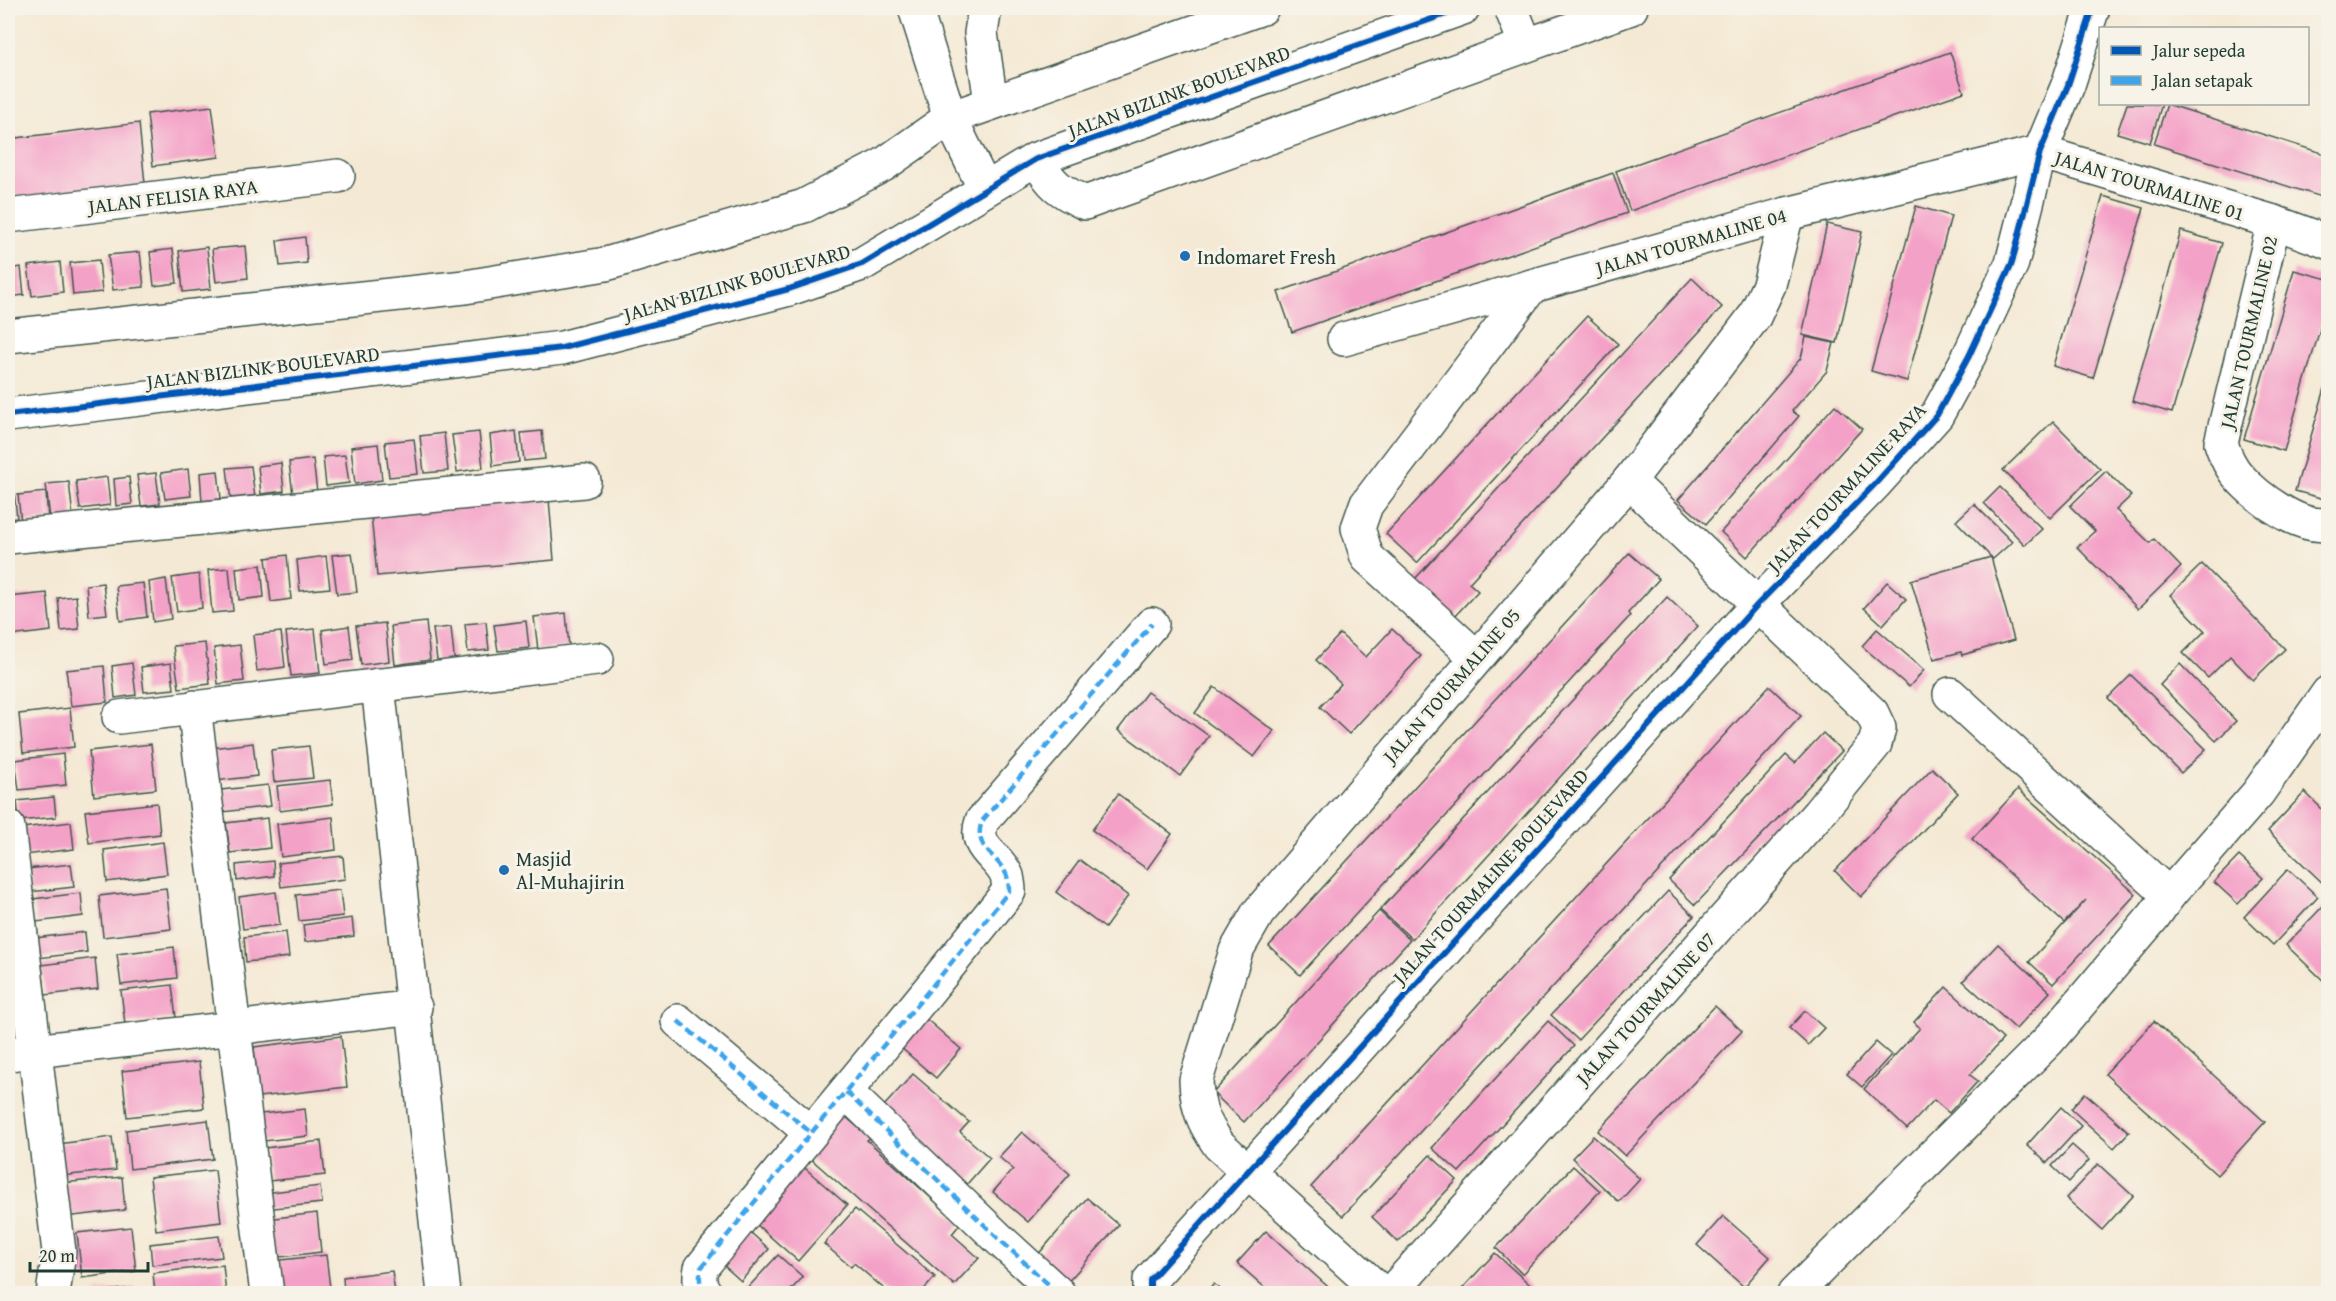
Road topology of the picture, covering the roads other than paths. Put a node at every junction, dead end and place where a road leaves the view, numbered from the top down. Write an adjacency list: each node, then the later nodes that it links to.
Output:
1 (915, 8): 10 (street)
2 (985, 8): 9 (street)
3 (1262, 8): 9 (street)
4 (1462, 8): 12 (street, JALAN BIZLINK BOULEVARD)
5 (1511, 8): 8 (street)
6 (1631, 8): 8 (street)
7 (2093, 8): 11 (street, JALAN TOURMALINE RAYA)
8 (1526, 45): 12 (street)
9 (991, 103): 10 (street)
10 (950, 118): 14 (street); 20 (street)
11 (2040, 152): 15 (street, JALAN TOURMALINE 04); 17 (street, JALAN TOURMALINE 01); 27 (street, JALAN TOURMALINE RAYA)
12 (1036, 159): 14 (street, JALAN BIZLINK BOULEVARD)
13 (338, 176): 16 (street, JALAN FELISIA RAYA)
14 (985, 189): 22 (street, JALAN BIZLINK BOULEVARD)
15 (1787, 213): 19 (street, JALAN TOURMALINE 04); 24 (street, JALAN TOURMALINE 05)
16 (8, 216)
17 (2274, 222): 18 (street, JALAN TOURMALINE 01); 25 (street, JALAN TOURMALINE 02)
18 (2328, 242)
19 (1532, 286): 21 (street, JALAN TOURMALINE 04); 29 (street)
20 (8, 336)
21 (1344, 339)
22 (8, 415)
23 (584, 481): 26 (street)
24 (1629, 481): 27 (street); 29 (street, JALAN TOURMALINE 05)
25 (2328, 524)
26 (8, 537)
27 (1758, 604): 44 (street, JALAN TOURMALINE BOULEVARD); 52 (street, JALAN TOURMALINE 07)
28 (1152, 624): 42 (street)
29 (1476, 657): 44 (street, JALAN TOURMALINE 05)
30 (597, 659): 31 (street)
31 (378, 685): 34 (street); 38 (street)
32 (2328, 693): 37 (street)
33 (1950, 694): 37 (street)
34 (194, 707): 35 (street); 40 (street)
35 (118, 717)
36 (8, 827): 41 (street)
37 (2169, 895): 53 (street)
38 (415, 1007): 40 (street); 47 (street)
39 (678, 1021): 43 (street)
40 (233, 1028): 41 (street); 46 (street)
41 (21, 1052): 45 (street)
42 (846, 1092): 43 (street); 49 (street)
43 (810, 1132): 48 (street)
44 (1247, 1170): 50 (street, JALAN TOURMALINE BOULEVARD); 51 (street, JALAN TOURMALINE 05)
45 (53, 1293)
46 (267, 1293)
47 (444, 1293)
48 (706, 1293)
49 (1059, 1293)
50 (1150, 1293)
51 (1383, 1293)
52 (1390, 1293)
53 (1794, 1293)

